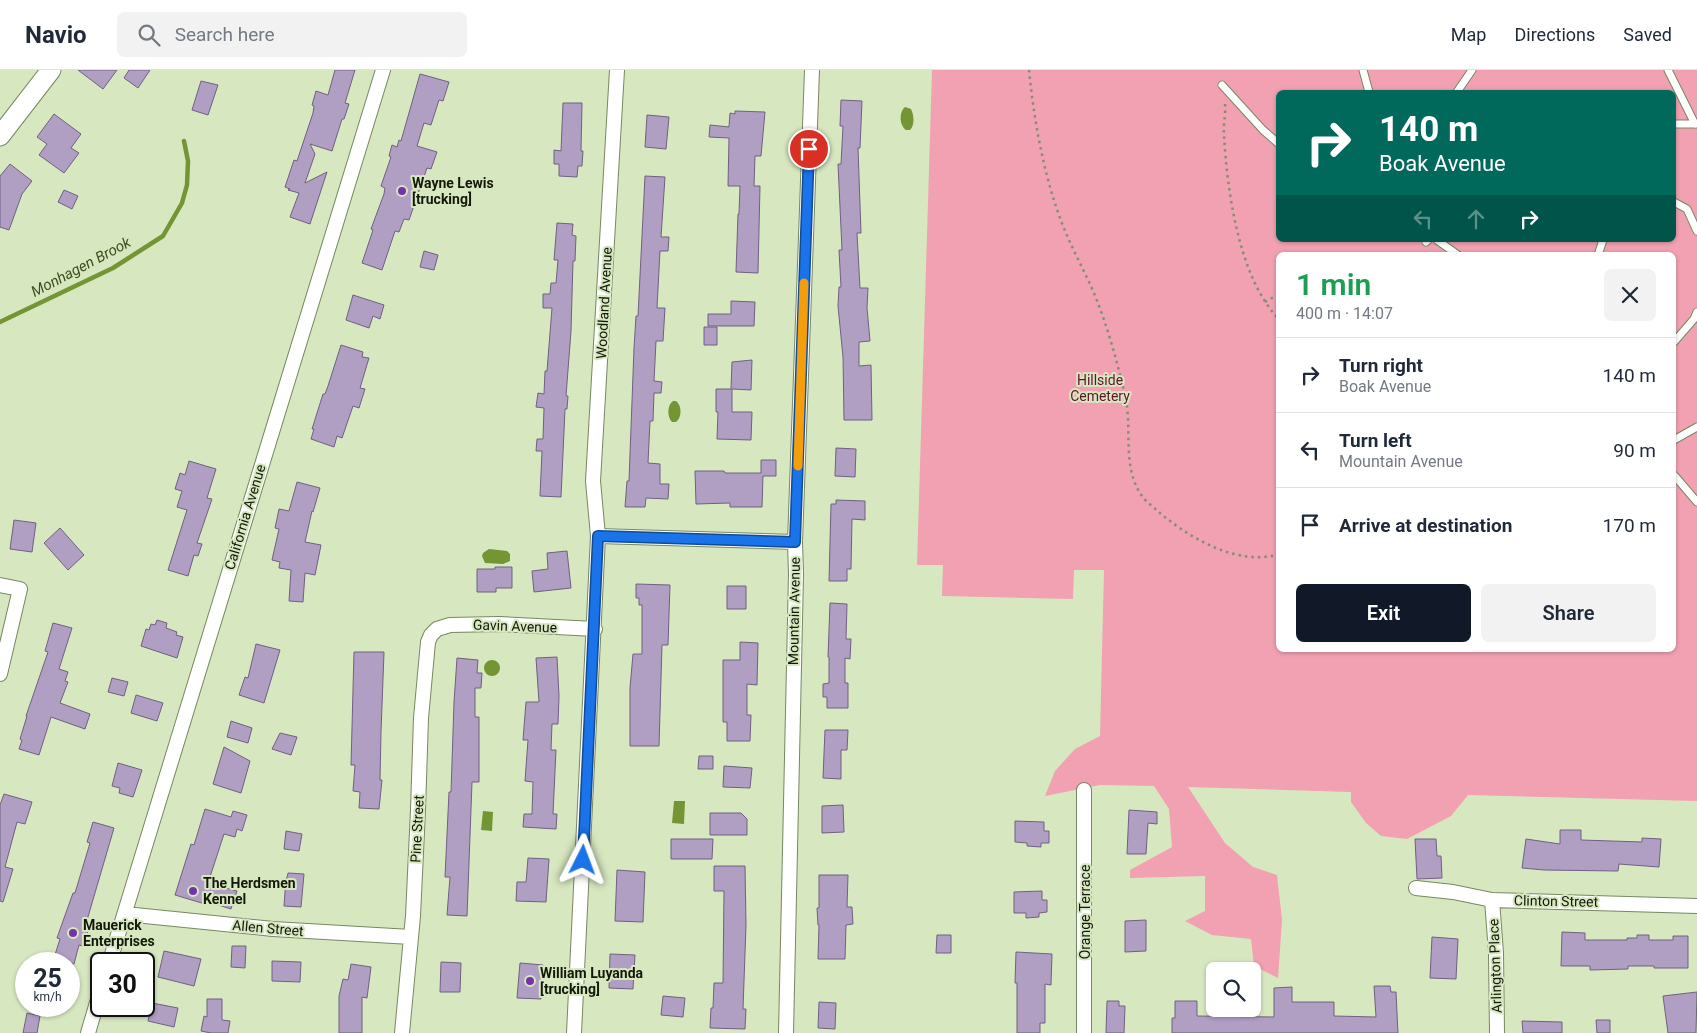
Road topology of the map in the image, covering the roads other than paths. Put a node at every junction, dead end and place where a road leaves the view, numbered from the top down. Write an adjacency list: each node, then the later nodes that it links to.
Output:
1 (51, 70): 13 (street)
2 (383, 70): 35 (street, California Avenue)
3 (617, 70): 25 (street, Woodland Avenue)
4 (812, 70): 26 (street, Mountain Avenue)
5 (1363, 70): 9 (lane)
6 (1472, 70): 10 (lane)
7 (1668, 70): 12 (lane)
8 (1222, 85): 14 (lane)
9 (1368, 90)
10 (1458, 90)
11 (1676, 124): 12 (lane)
12 (1696, 124)
13 (0, 136)
14 (1276, 141)
15 (1676, 203): 16 (lane)
16 (1697, 231)
17 (1440, 242): 18 (lane)
18 (1454, 252)
19 (1697, 312): 20 (lane)
20 (1676, 340)
21 (1697, 427): 22 (lane)
22 (1676, 439)
23 (1676, 477): 24 (lane)
24 (1697, 502)
25 (598, 536): 26 (street); 29 (street, Woodland Avenue)
26 (795, 542): 42 (street, Mountain Avenue)
27 (0, 585): 30 (street)
28 (437, 629): 29 (street, Gavin Avenue); 36 (street, Pine Street)
29 (595, 629): 41 (street, Woodland Avenue)
30 (0, 674)
31 (1084, 790): 43 (street, Orange Terrace)
32 (1416, 888): 33 (street, Clinton Street)
33 (1492, 900): 34 (street, Clinton Street); 44 (street, Arlington Place)
34 (1697, 906)
35 (125, 914): 36 (street, Allen Street); 37 (street, California Avenue)
36 (411, 937): 40 (street, Pine Street)
37 (113, 952)
38 (93, 1017): 39 (street)
39 (88, 1033)
40 (402, 1033)
41 (574, 1033)
42 (786, 1033)
43 (1084, 1033)
44 (1497, 1033)

